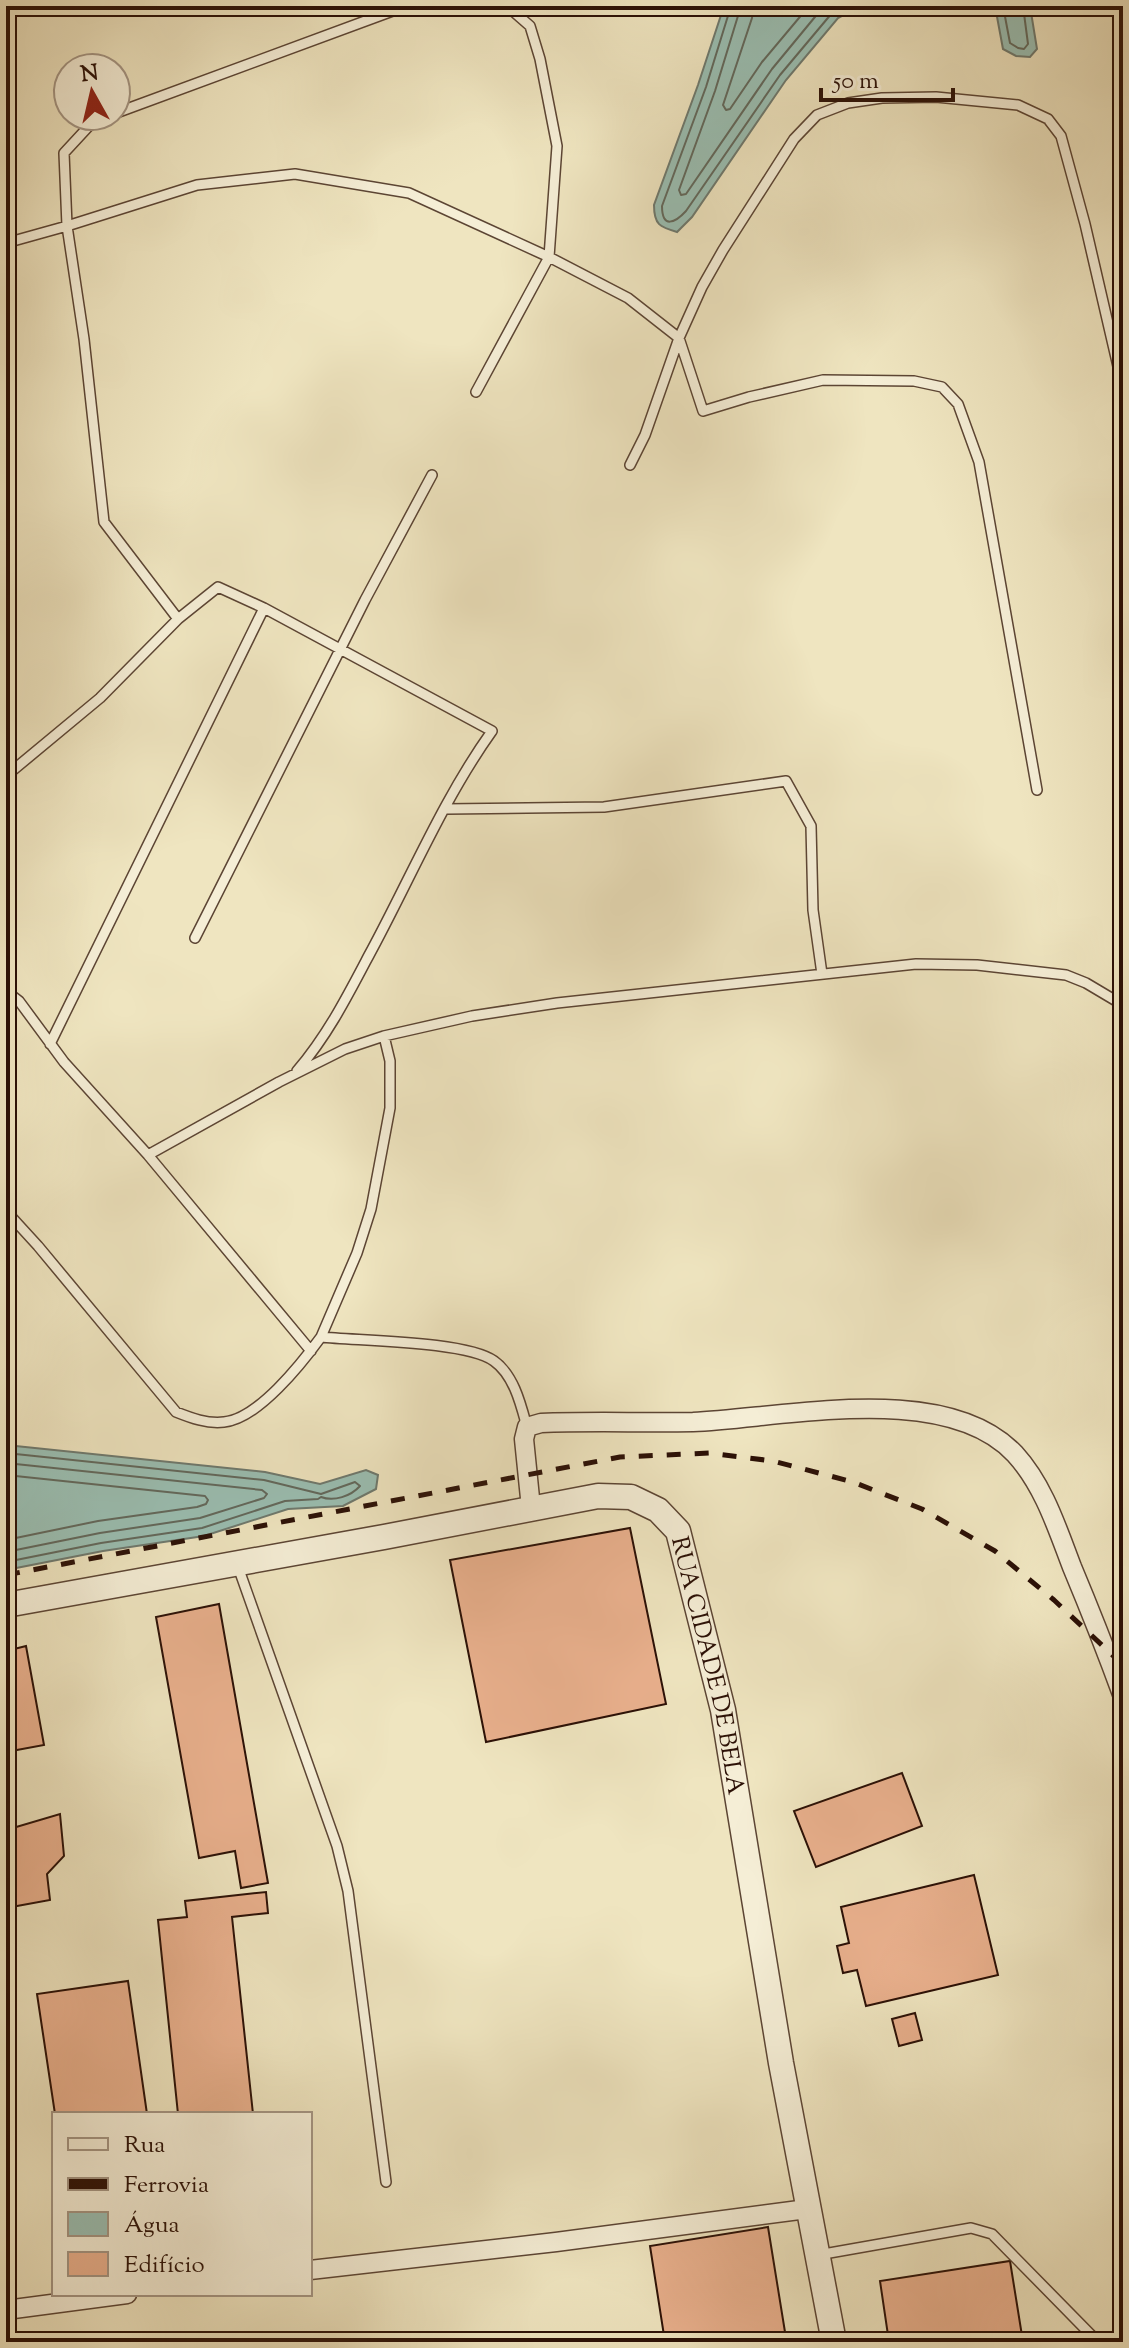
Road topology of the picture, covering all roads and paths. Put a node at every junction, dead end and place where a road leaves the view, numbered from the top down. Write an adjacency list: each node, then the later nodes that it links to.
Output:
1 (406, 6): 3 (lane)
2 (507, 6): 7 (lane)
3 (132, 107)
4 (83, 132): 5 (lane)
5 (67, 226): 6 (lane); 7 (lane); 14 (lane)
6 (6, 243)
7 (549, 257): 8 (lane); 10 (lane)
8 (679, 338): 9 (lane); 11 (lane); 17 (lane)
9 (1123, 388)
10 (476, 392)
11 (630, 465)
12 (432, 475): 15 (lane)
13 (264, 608): 14 (lane); 15 (lane); 24 (lane)
14 (178, 619): 16 (lane)
15 (340, 649): 18 (lane); 19 (lane)
16 (6, 776)
17 (1037, 790)
18 (446, 809): 20 (lane); 25 (lane)
19 (195, 938)
20 (822, 974): 22 (lane); 23 (lane)
21 (6, 991): 24 (lane)
22 (1123, 1005)
23 (384, 1036): 25 (lane); 28 (lane)
24 (50, 1044): 26 (lane)
25 (293, 1077): 26 (lane)
26 (148, 1155): 29 (lane)
27 (6, 1211): 29 (lane)
28 (321, 1337): 29 (lane); 30 (lane)
29 (311, 1351)
30 (527, 1427): 31 (street); 34 (street)
31 (531, 1508): 32 (street, RUA CIDADE DE BELA); 36 (street, RUA CIDADE DE BELA)
32 (237, 1564): 33 (street, RUA CIDADE DE BELA); 35 (lane)
33 (6, 1605)
34 (1123, 1697)
35 (386, 2182)
36 (807, 2209): 37 (street, RUA CIDADE DE BELA); 38 (street)
37 (818, 2255): 41 (street, RUA CIDADE DE BELA); 42 (lane)
38 (312, 2270)
39 (112, 2296): 40 (street)
40 (6, 2310)
41 (834, 2342)
42 (1098, 2342)

